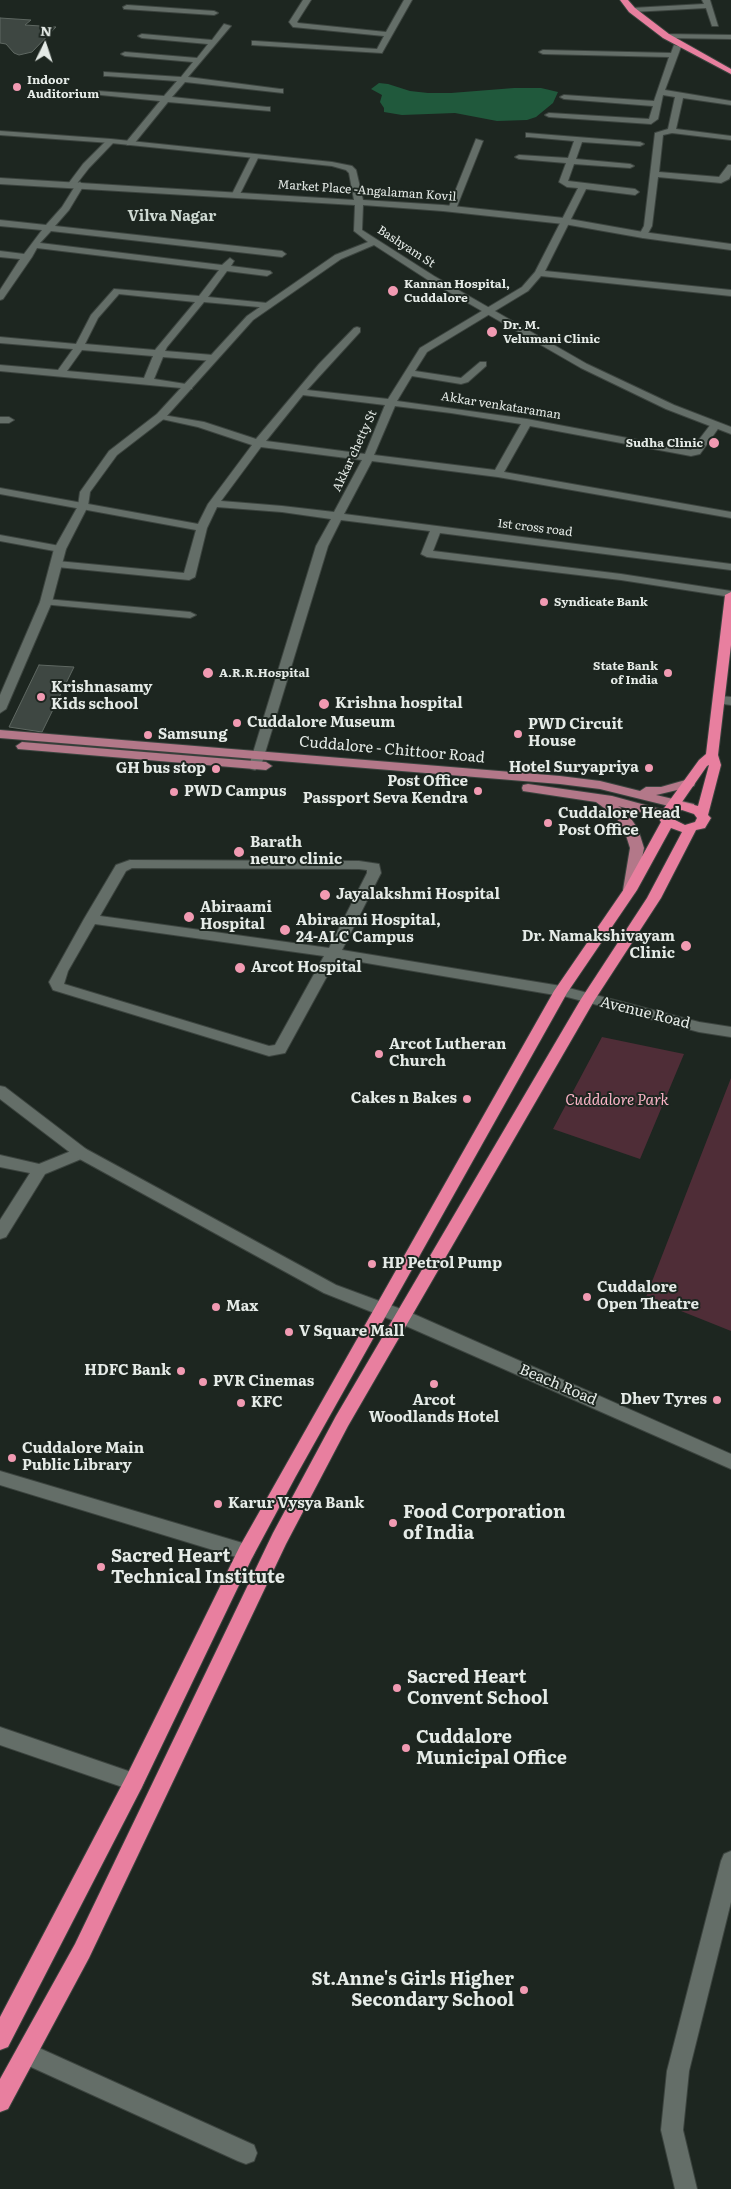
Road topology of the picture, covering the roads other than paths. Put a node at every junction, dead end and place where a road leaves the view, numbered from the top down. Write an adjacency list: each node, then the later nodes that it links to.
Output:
1 (132, 0): 7 (street)
2 (307, 0): 16 (street)
3 (408, 0): 16 (street)
4 (624, 0): 9 (highway)
5 (666, 0): 8 (street)
6 (707, 3): 8 (street); 12 (street)
7 (127, 7): 10 (street); 11 (street)
8 (670, 8): 9 (street)
9 (632, 10): 18 (highway)
10 (214, 14)
11 (120, 16)
12 (715, 24)
13 (227, 26): 15 (street)
14 (212, 32): 15 (street)
15 (221, 33): 20 (street)
16 (390, 34): 21 (street)
17 (142, 36): 20 (street)
18 (666, 36): 19 (street); 22 (highway)
19 (731, 37)
20 (213, 42): 26 (street)
21 (255, 43)
22 (678, 43): 25 (street); 27 (highway)
23 (544, 52): 25 (street)
24 (125, 54): 26 (street)
25 (674, 55): 31 (street)
26 (197, 60): 29 (street)
27 (731, 72)
28 (107, 74): 29 (street)
29 (183, 80): 30 (street); 35 (street)
30 (280, 91)
31 (660, 92): 33 (street); 37 (street)
32 (101, 93): 35 (street)
33 (679, 96): 36 (street); 40 (street)
34 (564, 97): 37 (street)
35 (166, 99): 38 (street); 47 (street)
36 (731, 103)
37 (657, 104): 39 (street)
38 (267, 109)
39 (549, 115)
40 (672, 131): 43 (street); 54 (street)
41 (0, 133): 46 (street, Bashyam St)
42 (529, 135): 44 (street)
43 (731, 138)
44 (579, 139): 48 (street); 51 (street)
45 (479, 141): 61 (street)
46 (111, 142): 47 (street, Bashyam St); 56 (street)
47 (130, 143): 49 (street, Bashyam St)
48 (640, 144)
49 (255, 156): 59 (street); 60 (street, Bashyam St)
50 (519, 157): 51 (street)
51 (570, 161): 52 (street); 57 (street)
52 (630, 166)
53 (731, 167): 54 (street)
54 (654, 174): 65 (street)
55 (0, 181): 56 (street, Market Place -Angalaman Kovil)
56 (76, 185): 59 (street, Market Place -Angalaman Kovil); 64 (street)
57 (584, 186): 58 (street); 62 (street, Akkar chetty St)
58 (635, 192)
59 (236, 194): 60 (street, Market Place -Angalaman Kovil)
60 (359, 202): 61 (street, Market Place -Angalaman Kovil); 66 (street, Bashyam St)
61 (452, 209): 62 (street, Market Place -Angalaman Kovil)
62 (564, 222): 65 (street, Market Place -Angalaman Kovil); 75 (street, Akkar chetty St)
63 (0, 223): 64 (street)
64 (49, 227): 67 (street); 69 (street)
65 (644, 236): 68 (street, Market Place -Angalaman Kovil)
66 (375, 242): 80 (street); 81 (street, Bashyam St)
67 (34, 245): 72 (street); 73 (street)
68 (731, 247)
69 (238, 249): 71 (street); 73 (street)
70 (0, 254): 72 (street)
71 (282, 254)
72 (28, 257): 76 (street)
73 (225, 268): 74 (street); 79 (street)
74 (267, 273)
75 (539, 273): 77 (street); 81 (street, Akkar chetty St)
76 (3, 287): 78 (street)
77 (731, 293)
78 (0, 297)
79 (202, 299): 80 (street); 84 (street); 85 (street)
80 (267, 306): 86 (street)
81 (490, 312): 90 (street, Akkar chetty St); 97 (street, Bashyam St)
82 (357, 330): 93 (street)
83 (0, 340): 84 (street)
84 (79, 347): 85 (street); 89 (street)
85 (160, 354): 86 (street); 91 (street)
86 (213, 358): 92 (street)
87 (483, 364): 90 (street)
88 (0, 368): 89 (street)
89 (61, 373): 91 (street)
90 (409, 373): 94 (street, Akkar chetty St)
91 (148, 381): 92 (street)
92 (188, 387): 95 (street)
93 (300, 392): 94 (street, Akkar venkataraman); 99 (street)
94 (391, 402): 96 (street, Akkar venkataraman); 100 (street, Akkar chetty St)
95 (161, 416): 99 (street); 104 (street)
96 (527, 422): 97 (street, Akkar venkataraman); 101 (street)
97 (715, 426): 98 (street, Bashyam St)
98 (731, 431)
99 (258, 443): 100 (street); 103 (street)
100 (368, 458): 101 (street); 106 (street, Akkar chetty St)
101 (498, 474): 105 (street)
102 (0, 491): 104 (street)
103 (213, 504): 106 (street, 1st cross road); 107 (street)
104 (83, 506): 107 (street); 110 (street)
105 (731, 516)
106 (336, 517): 108 (street, 1st cross road); 122 (street, Akkar chetty St)
107 (202, 528): 111 (street)
108 (436, 529): 112 (street, 1st cross road); 113 (street)
109 (0, 538): 110 (street)
110 (60, 549): 111 (street)
111 (57, 564): 114 (street)
112 (731, 567)
113 (731, 594): 116 (highway)
114 (46, 602): 115 (street); 118 (street)
115 (190, 615)
116 (728, 650): 117 (highway)
117 (725, 701): 121 (highway)
118 (0, 709)
119 (0, 734): 122 (main road, Cuddalore - Chittoor Road)
120 (0, 744): 122 (main road, Cuddalore - Chittoor Road)
121 (712, 755): 123 (highway); 127 (highway)
122 (256, 760): 124 (main road, Cuddalore - Chittoor Road); 125 (main road, Cuddalore - Chittoor Road)
123 (689, 783): 124 (main road); 126 (highway)
124 (600, 785): 126 (main road, Cuddalore - Chittoor Road)
125 (588, 795): 126 (main road, Cuddalore - Chittoor Road); 129 (main road)
126 (674, 811): 127 (highway); 128 (highway); 129 (highway)
127 (702, 815): 128 (highway)
128 (690, 829): 133 (highway)
129 (630, 890): 132 (highway)
130 (91, 919): 131 (street, Avenue Road); 131 (street); 131 (street)
131 (332, 954): 132 (street, Avenue Road)
132 (561, 991): 133 (street, Avenue Road); 140 (highway)
133 (588, 999): 134 (street, Avenue Road); 141 (highway)
134 (731, 1032)
135 (0, 1091): 136 (street, Beach Road)
136 (81, 1153): 138 (street); 140 (street, Beach Road)
137 (0, 1161): 138 (street)
138 (40, 1170): 139 (street)
139 (0, 1233)
140 (383, 1309): 141 (street, Beach Road); 144 (highway)
141 (402, 1317): 142 (street, Beach Road); 149 (highway)
142 (731, 1462)
143 (0, 1478): 144 (street)
144 (246, 1552): 146 (highway)
145 (0, 1736): 146 (street)
146 (134, 1782): 148 (highway)
147 (731, 1861): 152 (street)
148 (0, 2039)
149 (28, 2054): 150 (highway); 151 (street)
150 (0, 2101)
151 (246, 2153)
152 (686, 2189)

